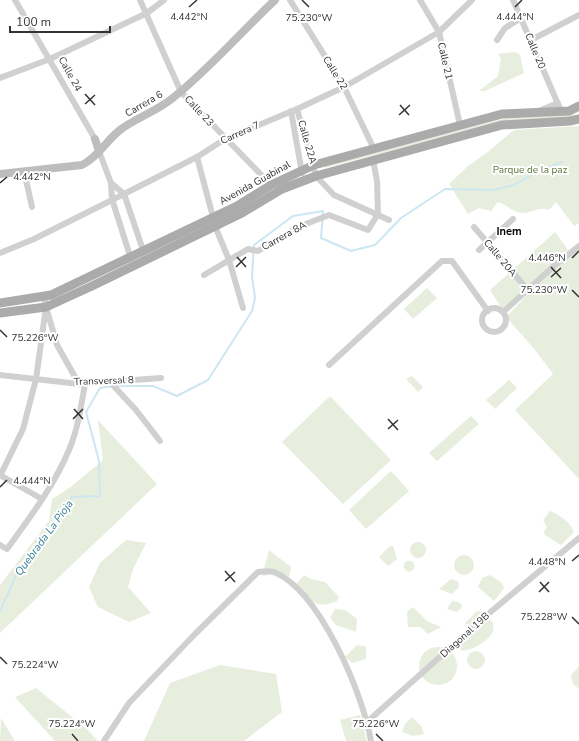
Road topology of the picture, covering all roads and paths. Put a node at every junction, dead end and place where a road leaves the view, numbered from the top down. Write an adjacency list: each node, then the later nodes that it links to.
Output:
1 (15, 0): 15 (street, Calle 24)
2 (140, 0): 9 (street, Calle 23)
3 (164, 0): 9 (street)
4 (275, 0): 18 (street, Carrera 6)
5 (290, 0): 17 (street, Calle 22)
6 (420, 0): 12 (street, Calle 21)
7 (472, 0): 12 (street, Carrera 7)
8 (513, 0): 11 (street, Calle 20)
9 (146, 13): 15 (street); 18 (street, Calle 23)
10 (579, 15): 14 (street)
11 (521, 18): 13 (street); 14 (street, Calle 20)
12 (439, 32): 17 (street, Carrera 7); 23 (street, Calle 21)
13 (497, 40)
14 (530, 40): 20 (street, Calle 20)
15 (50, 60): 16 (street); 24 (street, Calle 24)
16 (0, 78)
17 (344, 87): 21 (street, Carrera 7); 26 (street, Calle 22)
18 (181, 92): 25 (street, Calle 23); 27 (street, Carrera 6)
19 (579, 106): 20 (main road, Avenida Guabinal)
20 (559, 107): 23 (main road, Avenida Guabinal)
21 (294, 110): 25 (street, Carrera 7); 30 (street, Calle 22A); 31 (street, Calle 22A)
22 (579, 119): 29 (main road, Avenida Guabinal)
23 (460, 125): 26 (main road, Avenida Guabinal)
24 (94, 139): 27 (street, Calle 24)
25 (225, 139): 28 (street, Carrera 7); 37 (street, Calle 23)
26 (374, 149): 30 (main road, Avenida Guabinal)
27 (99, 151): 32 (street, Carrera 6); 36 (street, Calle 24)
28 (197, 157): 38 (street, Carrera 7); 44 (street)
29 (373, 161): 34 (main road, Avenida Guabinal); 41 (street)
30 (314, 165): 31 (main road, Avenida Guabinal); 34 (street, Calle 22A)
31 (301, 170): 35 (street, Calle 22A); 37 (main road, Avenida Guabinal)
32 (24, 171): 33 (street, Carrera 6); 40 (street)
33 (0, 174)
34 (316, 176): 35 (main road, Avenida Guabinal); 41 (street)
35 (304, 181): 44 (main road, Avenida Guabinal)
36 (111, 183): 38 (street, Calle 24); 39 (street, Calle 24)
37 (271, 185): 44 (main road, Avenida Guabinal)
38 (124, 194): 39 (street, Carrera 7); 48 (street)
39 (112, 199): 50 (street, Carrera 7); 51 (street, Calle 24)
40 (32, 207)
41 (378, 214): 43 (street); 52 (street, Carrera 8A)
42 (513, 219): 46 (street)
43 (389, 220)
44 (214, 222): 48 (main road, Avenida Guabinal); 52 (street); 55 (main road, Avenida Guabinal)
45 (474, 227): 46 (street, Calle 20A)
46 (487, 242): 49 (street); 54 (street, Calle 20A)
47 (579, 246): 54 (street)
48 (144, 250): 51 (main road, Avenida Guabinal)
49 (479, 250)
50 (0, 253)
51 (130, 256): 55 (main road, Avenida Guabinal)
52 (229, 260): 53 (street, Carrera 8A); 57 (street)
53 (204, 275)
54 (527, 289): 59 (street)
55 (45, 302): 56 (main road, Avenida Guabinal); 60 (main road, Avenida Guabinal); 64 (street); 66 (street)
56 (0, 303)
57 (243, 308)
58 (488, 310): 59 (street); 59 (street); 61 (street)
59 (502, 312)
60 (0, 313)
61 (329, 365)
62 (0, 375): 64 (street, Transversal 8)
63 (161, 378): 65 (street, Transversal 8)
64 (36, 379): 66 (street, Transversal 8); 68 (street)
65 (110, 383): 66 (street, Transversal 8); 67 (street)
66 (82, 384): 69 (street)
67 (160, 441)
68 (0, 476): 69 (street)
69 (42, 499): 71 (street)
70 (579, 538): 72 (street, Diagonal 19B)
71 (0, 545)
72 (367, 722): 73 (street); 74 (street)
73 (104, 741)
74 (371, 741)

